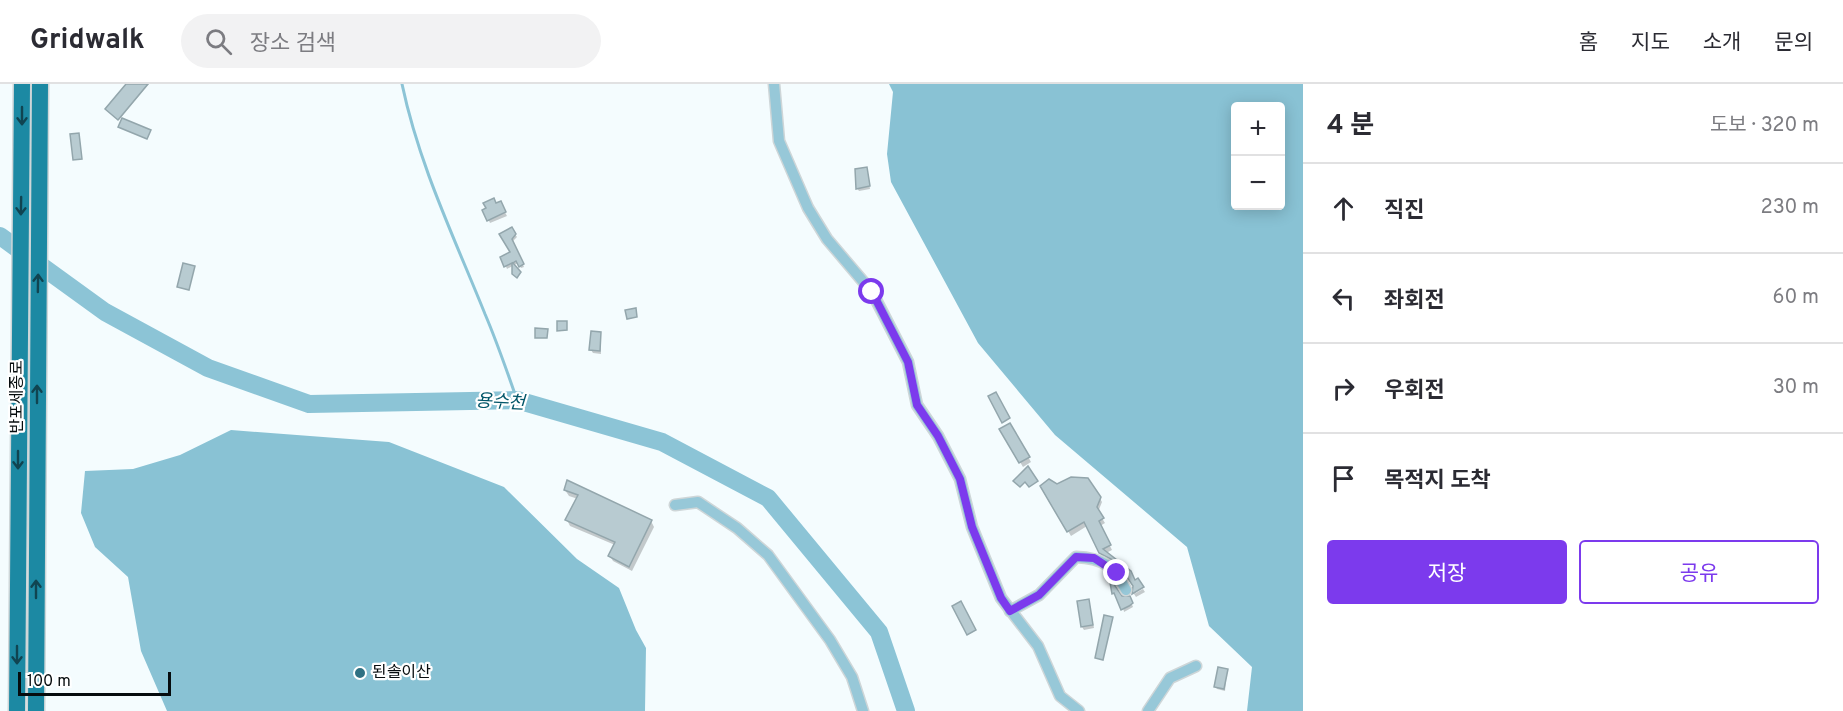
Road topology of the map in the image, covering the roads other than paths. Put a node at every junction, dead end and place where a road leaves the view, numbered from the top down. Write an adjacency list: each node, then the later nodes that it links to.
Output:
1 (22, 84): 8 (highway, 반포세종로, one-way to 8)
2 (40, 84): 9 (highway, 반포세종로, one-way to 2)
3 (774, 84): 6 (street)
4 (675, 506): 10 (street)
5 (1126, 590): 6 (street)
6 (1010, 611): 11 (street)
7 (1196, 666): 12 (street)
8 (16, 710)
9 (36, 711)
10 (863, 711)
11 (1079, 711)
12 (1148, 711)

